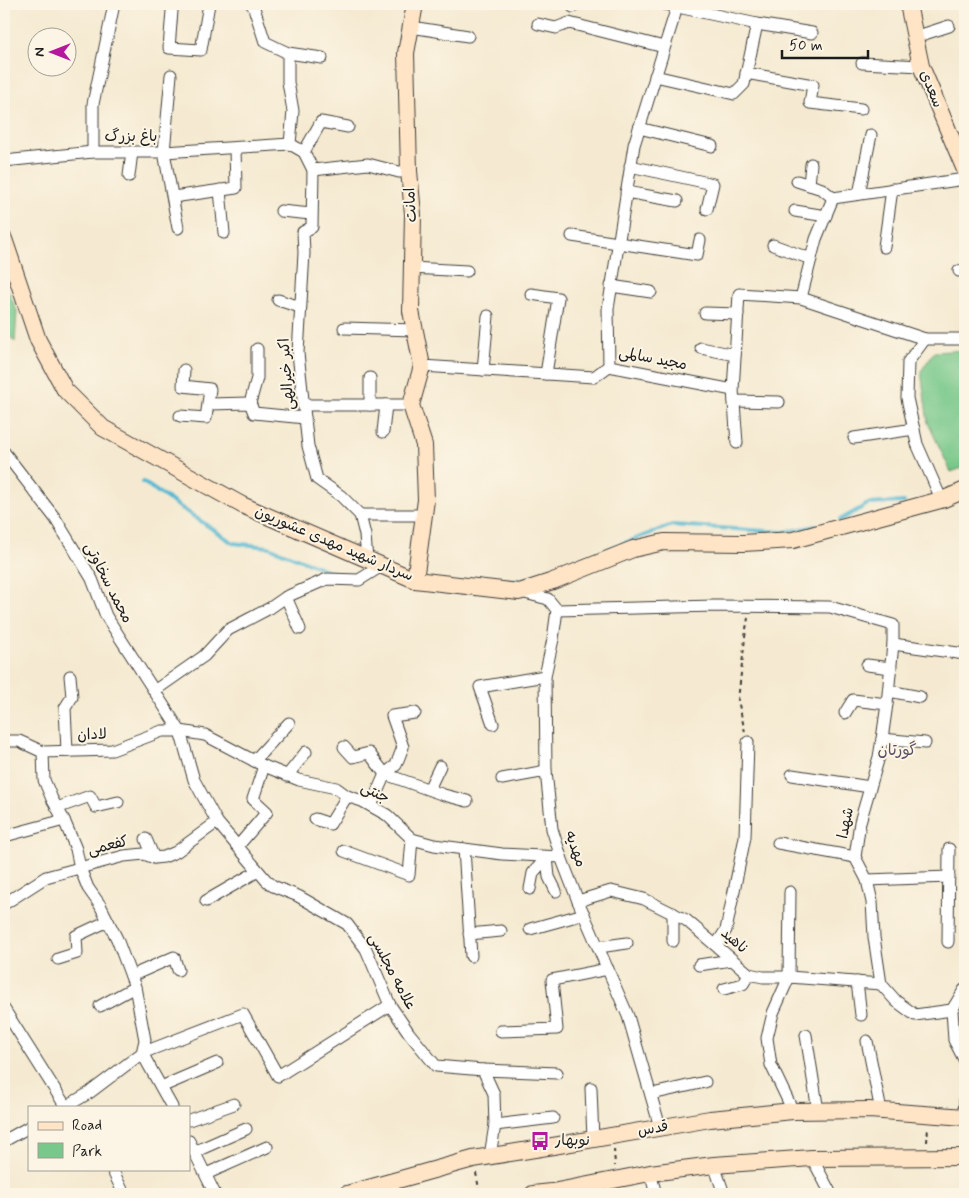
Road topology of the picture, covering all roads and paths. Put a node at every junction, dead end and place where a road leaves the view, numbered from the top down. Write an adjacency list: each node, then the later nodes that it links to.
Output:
1 (114, 4): 32 (street, باغ بزرگ)
2 (209, 4): 8 (street)
3 (251, 4): 17 (street)
4 (416, 4): 11 (street, امانت)
5 (664, 4): 7 (street)
6 (908, 4): 15 (street, سعدی)
7 (678, 5): 10 (street); 16 (street, مجید سالمی)
8 (172, 11)
9 (538, 24): 16 (street)
10 (757, 24): 13 (street); 21 (street)
11 (411, 26): 14 (street); 41 (street, امانت)
12 (949, 26): 15 (street)
13 (812, 33)
14 (468, 36)
15 (915, 37): 20 (street, سعدی)
16 (664, 47): 23 (street, مجید سالمی)
17 (288, 53): 18 (street); 28 (street)
18 (322, 58)
19 (862, 63): 20 (street)
20 (921, 66): 31 (street, سعدی)
21 (746, 73): 23 (street); 24 (street)
22 (170, 75): 34 (street)
23 (655, 76): 26 (street, مجید سالمی)
24 (861, 109)
25 (348, 127): 35 (street)
26 (639, 128): 29 (street); 38 (street, مجید سالمی)
27 (871, 135): 49 (street)
28 (290, 144): 30 (street, باغ بزرگ); 35 (street)
29 (712, 146)
30 (235, 148): 34 (street, باغ بزرگ); 47 (street)
31 (961, 150): 40 (street, سعدی)
32 (93, 152): 33 (street, باغ بزرگ); 36 (street)
33 (132, 152): 34 (street, باغ بزرگ); 42 (street)
34 (164, 152): 50 (street)
35 (304, 152): 39 (street)
36 (4, 161)
37 (811, 164): 45 (street)
38 (630, 166): 48 (street, مجید سالمی); 53 (street)
39 (313, 170): 41 (street); 56 (street, اکبر خیرالهی)
40 (965, 170)
41 (409, 171): 67 (street, امانت)
42 (129, 176)
43 (965, 179): 46 (street)
44 (797, 182): 45 (street)
45 (809, 185): 51 (street)
46 (892, 189): 49 (street); 65 (street)
47 (220, 190): 50 (street); 59 (street)
48 (626, 192): 52 (street); 63 (street, مجید سالمی)
49 (859, 194): 51 (street)
50 (173, 197): 58 (street)
51 (833, 198): 57 (street)
52 (677, 201)
53 (707, 209)
54 (281, 211): 56 (street)
55 (795, 211): 57 (street)
56 (312, 214): 74 (street, اکبر خیرالهی)
57 (826, 216): 66 (street)
58 (178, 228)
59 (224, 233)
60 (572, 236): 63 (street)
61 (4, 239): 110 (street, سردار شهید مهدی عشوریون)
62 (700, 240): 63 (street)
63 (617, 243): 69 (street, مجید سالمی)
64 (773, 245): 66 (street)
65 (884, 247)
66 (811, 259): 72 (street)
67 (411, 268): 68 (street); 79 (street, امانت)
68 (467, 270)
69 (611, 286): 70 (street); 86 (street, مجید سالمی)
70 (651, 292)
71 (530, 294): 89 (street)
72 (801, 298): 76 (street); 80 (street)
73 (278, 300): 74 (street)
74 (300, 307): 95 (street, اکبر خیرالهی)
75 (705, 313): 76 (street)
76 (738, 314): 84 (street)
77 (488, 316): 88 (street)
78 (344, 328): 79 (street)
79 (414, 330): 85 (street, امانت)
80 (925, 339): 81 (street); 101 (street)
81 (965, 339)
82 (701, 348): 84 (street)
83 (257, 349): 93 (street)
84 (735, 355): 91 (street)
85 (422, 366): 88 (street); 98 (street, امانت)
86 (608, 366): 89 (street); 91 (street, مجید سالمی)
87 (184, 370): 94 (street)
88 (483, 370): 89 (street)
89 (546, 374)
90 (370, 378): 96 (street)
91 (733, 395): 92 (street, مجید سالمی); 104 (street)
92 (779, 402)
93 (250, 403): 94 (street); 100 (street)
94 (209, 404): 99 (street)
95 (303, 405): 96 (street); 100 (street, اکبر خیرالهی)
96 (370, 405): 97 (street)
97 (386, 405): 98 (street); 102 (street)
98 (411, 405): 109 (street)
99 (180, 416)
100 (305, 418): 108 (street, اکبر خیرالهی)
101 (914, 429): 103 (street); 107 (street)
102 (383, 432)
103 (854, 438)
104 (737, 443)
105 (4, 452): 123 (street, محمد سخاوتی)
106 (965, 490): 107 (street, سردار شهید مهدی عشوریون)
107 (944, 499): 112 (street, سردار شهید مهدی عشوریون)
108 (360, 515): 109 (street); 110 (street)
109 (424, 515): 111 (street)
110 (375, 563): 111 (street, سردار شهید مهدی عشوریون); 113 (street)
111 (415, 580): 112 (street, سردار شهید مهدی عشوریون)
112 (519, 592): 115 (street)
113 (286, 597): 116 (street); 123 (street)
114 (751, 606): 115 (street, شهدا); 117 (street, شهدا); 134 (path)
115 (557, 610): 122 (street, مهدیه)
116 (300, 629)
117 (893, 644): 118 (street); 120 (street, شهدا)
118 (965, 654)
119 (867, 665): 120 (street)
120 (891, 668): 124 (street, شهدا)
121 (70, 676): 137 (street)
122 (544, 676): 130 (street); 142 (street, مهدیه)
123 (154, 691): 131 (street, محمد سخاوتی)
124 (889, 691): 125 (street); 126 (street, شهدا)
125 (920, 697)
126 (888, 704): 128 (street); 132 (street, شهدا)
127 (415, 712): 143 (street)
128 (845, 712)
129 (289, 723): 140 (street)
130 (493, 724)
131 (180, 731): 137 (street, لادان); 140 (street, جنتی); 156 (street, علامه مجلسی)
132 (882, 739): 135 (street); 147 (street, شهدا)
133 (4, 741): 138 (street, لادان)
134 (748, 742): 188 (street)
135 (925, 743)
136 (344, 746): 143 (street)
137 (66, 751): 138 (street, لادان)
138 (43, 752): 153 (street)
139 (306, 752): 145 (street)
140 (259, 763): 145 (street, جنتی); 161 (street)
141 (440, 766): 148 (street)
142 (546, 771): 146 (street); 166 (street, مهدیه)
143 (385, 774): 148 (street); 152 (street)
144 (792, 775): 147 (street)
145 (287, 776): 149 (street, جنتی)
146 (502, 778)
147 (870, 787): 167 (street, شهدا)
148 (429, 789): 150 (street)
149 (347, 796): 152 (street, جنتی); 154 (street)
150 (467, 801)
151 (118, 802): 153 (street)
152 (371, 806): 159 (street, جنتی)
153 (57, 808): 155 (street)
154 (315, 819)
155 (64, 820): 157 (street); 169 (street)
156 (217, 822): 161 (street, علامه مجلسی); 168 (street, کفعمی)
157 (5, 836)
158 (146, 838): 168 (street)
159 (412, 839): 162 (street, جنتی); 164 (street)
160 (778, 843): 167 (street)
161 (238, 846): 170 (street, علامه مجلسی)
162 (464, 849): 165 (street, جنتی); 184 (street)
163 (949, 849): 171 (street)
164 (344, 851)
165 (547, 857): 166 (street, جنتی); 173 (street); 174 (street)
166 (561, 857): 177 (street, مهدیه)
167 (855, 857): 172 (street, شهدا)
168 (154, 858): 169 (street, کفعمی)
169 (80, 868): 178 (street, کفعمی); 181 (street)
170 (258, 870): 176 (street); 203 (street, علامه مجلسی)
171 (949, 877): 172 (street); 186 (street)
172 (867, 880): 200 (street, شهدا)
173 (530, 889)
174 (556, 891)
175 (790, 892): 197 (street)
176 (206, 901)
177 (578, 902): 179 (street, ناهید); 180 (street, مهدیه)
178 (4, 904)
179 (673, 913): 185 (street); 188 (street, ناهید)
180 (584, 914): 182 (street); 189 (street, مهدیه)
181 (108, 921): 191 (street); 198 (street)
182 (530, 929)
183 (500, 930): 184 (street)
184 (469, 934): 190 (street)
185 (673, 941)
186 (948, 942)
187 (627, 943): 189 (street)
188 (716, 945): 192 (street, ناهید)
189 (599, 947): 194 (street, مهدیه)
190 (471, 956)
191 (58, 959)
192 (731, 960): 193 (street); 196 (street, ناهید)
193 (699, 966)
194 (608, 969): 208 (street); 219 (street, مهدیه)
195 (178, 970): 198 (street)
196 (750, 974): 197 (street, ناهید); 201 (street)
197 (789, 977): 199 (street, ناهید); 224 (street)
198 (133, 982): 204 (street); 211 (street)
199 (857, 982): 200 (street, ناهید); 207 (street)
200 (881, 984): 206 (street)
201 (724, 989)
202 (965, 990): 206 (street)
203 (390, 1005): 211 (street); 214 (street, علامه مجلسی)
204 (100, 1006)
205 (4, 1009): 221 (street)
206 (952, 1010): 212 (street)
207 (861, 1015)
208 (500, 1032)
209 (806, 1035): 225 (street)
210 (867, 1041): 226 (street)
211 (142, 1053): 217 (street); 222 (street)
212 (965, 1060)
213 (217, 1064): 217 (street)
214 (483, 1070): 215 (street, علامه مجلسی); 231 (street)
215 (557, 1073)
216 (705, 1082): 219 (street)
217 (161, 1087): 223 (street)
218 (591, 1088): 236 (street)
219 (652, 1094): 232 (street, مهدیه)
220 (234, 1104): 230 (street)
221 (64, 1106)
222 (67, 1106)
223 (171, 1106)
224 (793, 1111): 225 (street, قدس); 232 (street, قدس)
225 (818, 1111): 226 (street, قدس)
226 (881, 1111): 228 (street, قدس)
227 (965, 1111): 228 (street, قدس)
228 (929, 1114): 242 (path)
229 (553, 1118): 231 (street)
230 (190, 1120)
231 (495, 1126): 241 (street)
232 (660, 1127): 235 (street, قدس)
233 (28, 1128): 237 (street)
234 (246, 1129): 240 (street)
235 (612, 1136): 236 (street, قدس); 250 (path)
236 (593, 1140): 241 (street, قدس)
237 (4, 1141)
238 (190, 1142): 240 (street)
239 (267, 1147): 249 (street)
240 (194, 1152): 249 (street)
241 (490, 1156): 245 (street, قدس)
242 (925, 1157): 243 (street); 244 (street)
243 (965, 1157)
244 (812, 1158): 246 (street); 259 (street)
245 (473, 1159): 254 (street, قدس); 255 (path)
246 (714, 1165): 248 (street); 258 (street)
247 (112, 1170): 252 (street)
248 (650, 1173): 250 (street); 257 (street)
249 (206, 1174): 253 (street)
250 (617, 1178): 251 (street)
251 (594, 1189): 256 (street)
252 (124, 1194)
253 (215, 1194)
254 (347, 1194)
255 (480, 1194)
256 (536, 1194)
257 (656, 1194)
258 (724, 1194)
259 (831, 1194)

